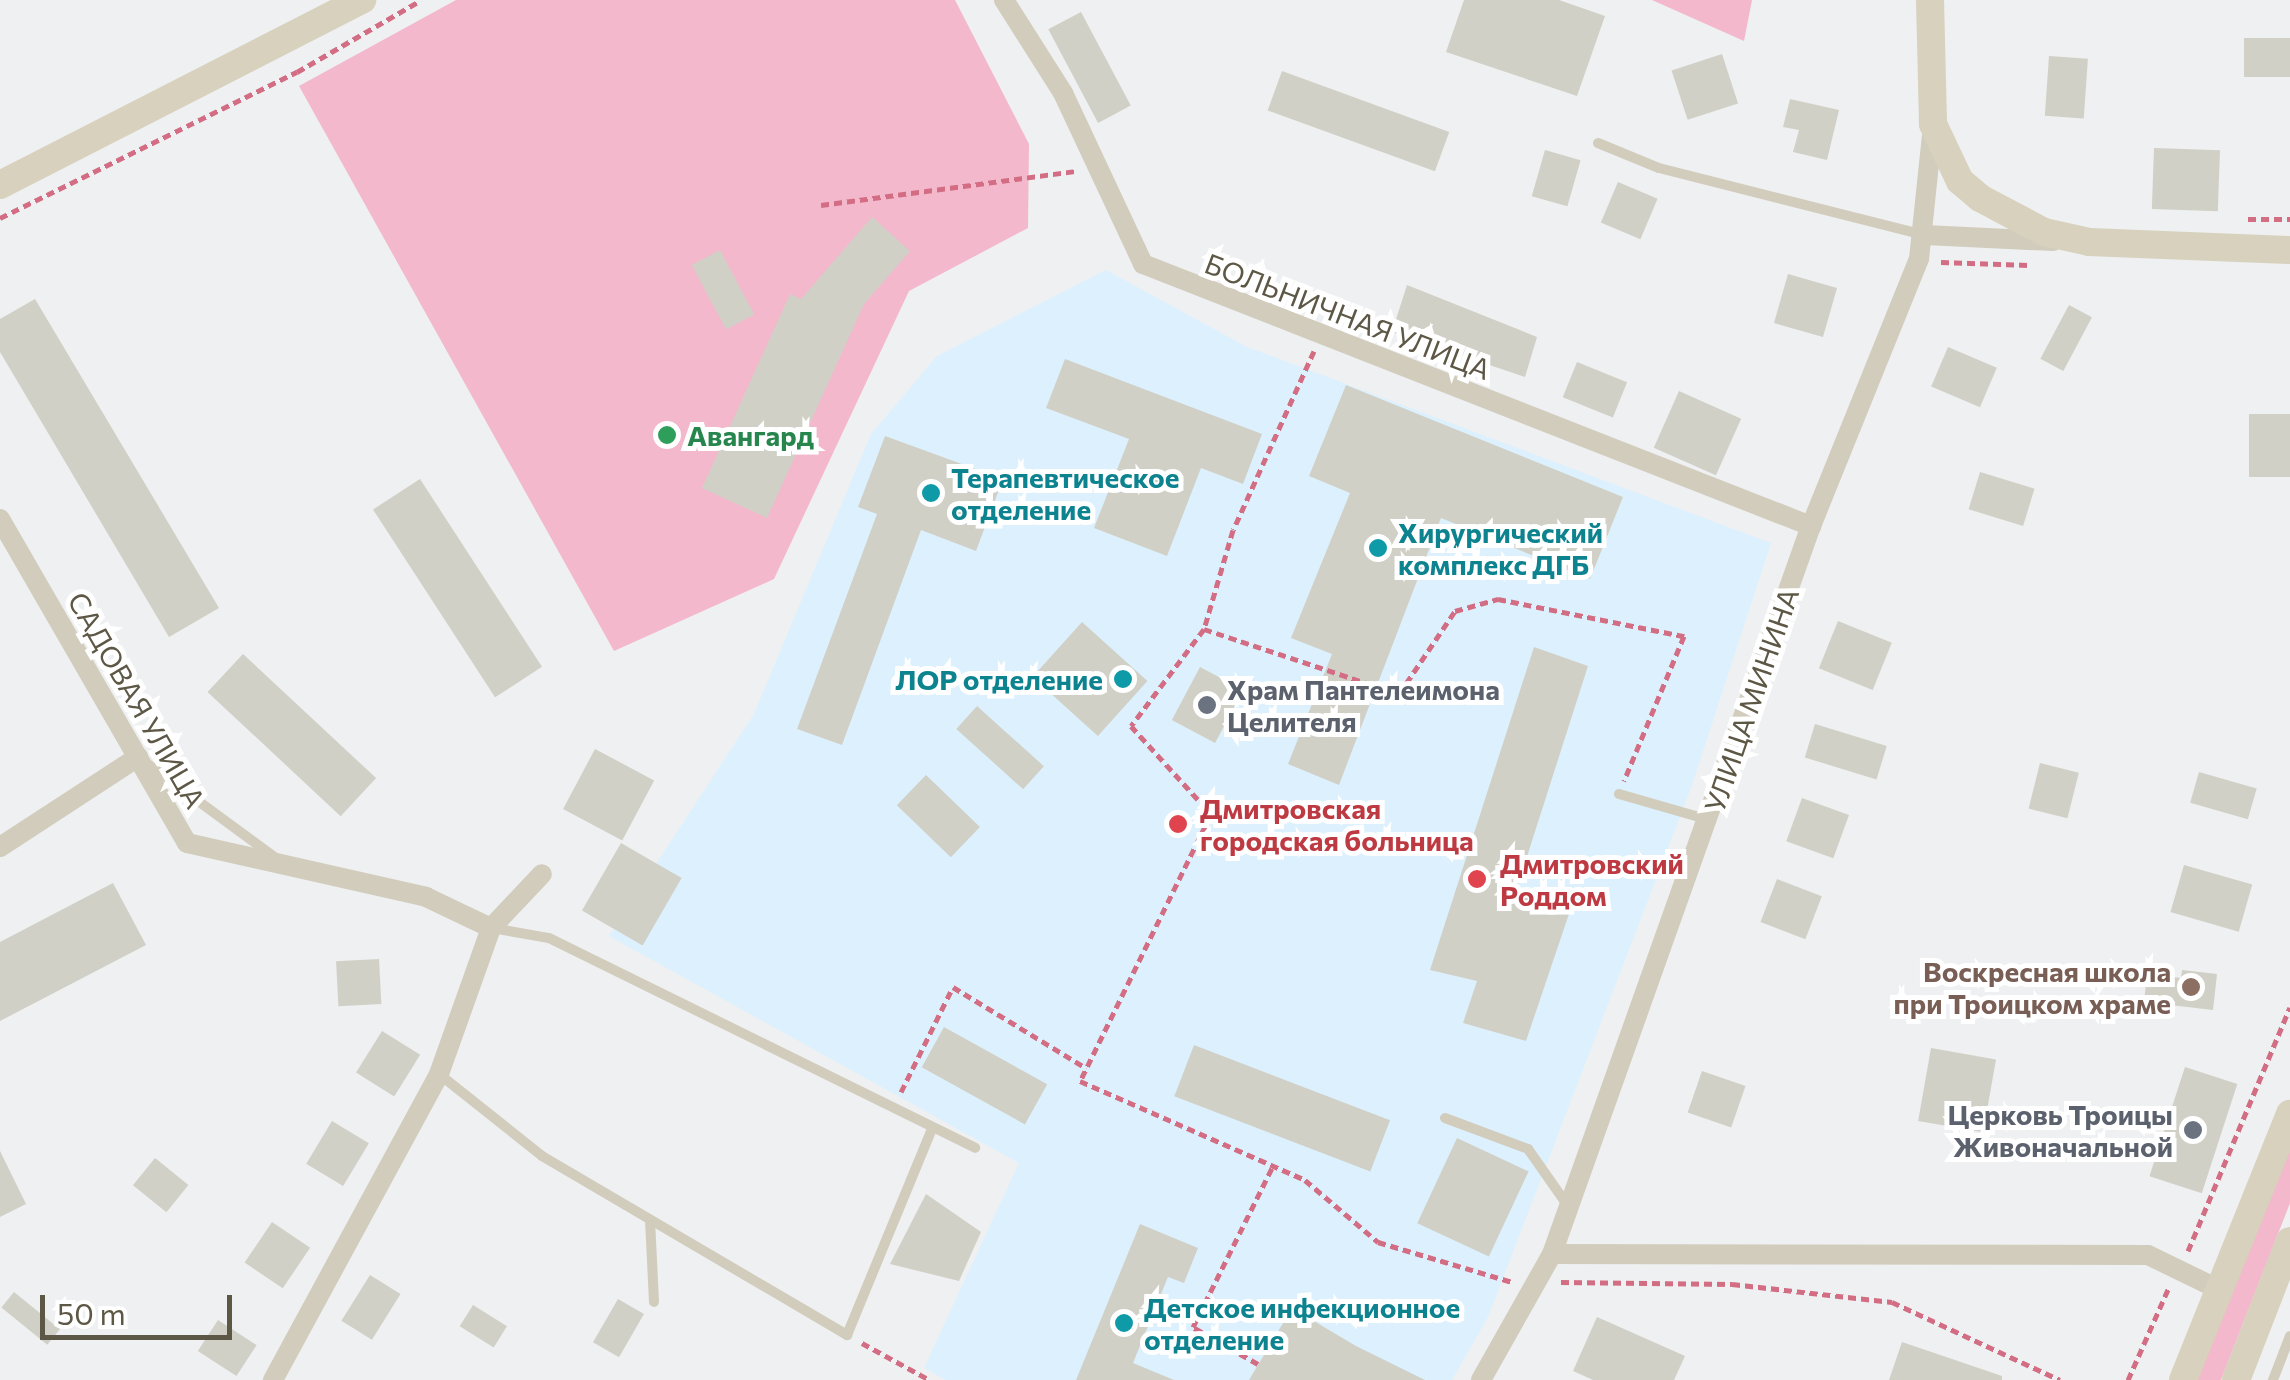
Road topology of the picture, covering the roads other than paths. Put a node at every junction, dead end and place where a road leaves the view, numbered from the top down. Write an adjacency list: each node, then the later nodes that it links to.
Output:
1 (362, 0): 6 (main road)
2 (1004, 0): 11 (street, БОЛЬНИЧНАЯ УЛИЦА)
3 (1930, 0): 4 (main road, УЛИЦА МИНИНА)
4 (1933, 124): 7 (street, УЛИЦА МИНИНА); 8 (main road)
5 (1598, 143): 7 (lane)
6 (0, 184)
7 (1925, 235): 8 (street); 11 (street, УЛИЦА МИНИНА)
8 (2088, 242): 9 (main road)
9 (2290, 250)
10 (0, 519): 12 (street, САДОВАЯ УЛИЦА)
11 (1811, 526): 14 (street, УЛИЦА МИНИНА)
12 (138, 757): 15 (street); 16 (lane); 16 (street, САДОВАЯ УЛИЦА)
13 (1618, 794): 14 (lane)
14 (1710, 821): 24 (street, УЛИЦА МИНИНА)
15 (0, 847)
16 (286, 865): 18 (street, САДОВАЯ УЛИЦА)
17 (542, 874): 18 (street)
18 (491, 928): 19 (street); 22 (lane)
19 (440, 1074): 25 (lane); 31 (street)
20 (2290, 1114): 28 (main road)
21 (1445, 1118): 24 (lane)
22 (932, 1128): 23 (lane); 25 (lane)
23 (974, 1148)
24 (1569, 1207): 27 (street, УЛИЦА МИНИНА)
25 (650, 1220): 29 (lane)
26 (2290, 1241): 34 (main road)
27 (1552, 1254): 28 (street); 32 (street, УЛИЦА МИНИНА)
28 (2220, 1290): 33 (main road)
29 (654, 1302)
30 (2290, 1336): 35 (lane)
31 (273, 1380)
32 (1481, 1380)
33 (2183, 1380)
34 (2236, 1380)
35 (2273, 1380)

